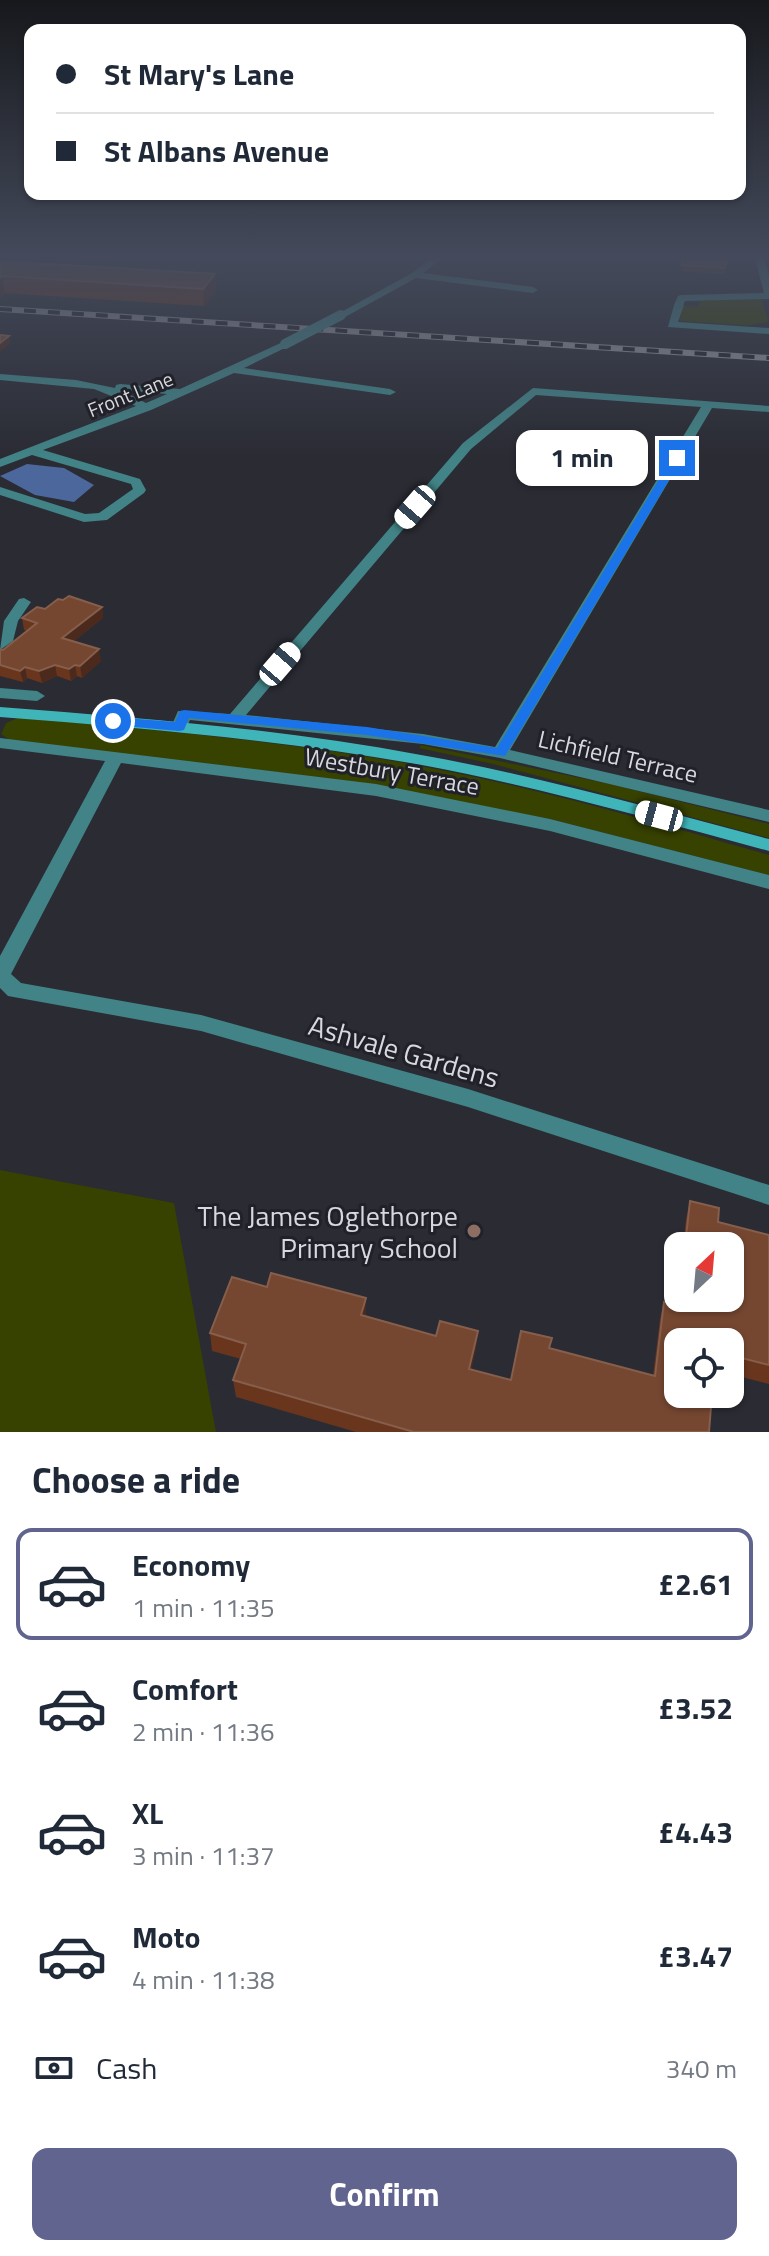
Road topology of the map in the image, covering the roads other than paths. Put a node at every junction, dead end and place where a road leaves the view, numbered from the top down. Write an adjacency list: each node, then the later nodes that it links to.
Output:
1 (322, 325): 4 (street, Front Lane, bridge)
2 (672, 325): 3 (street)
3 (769, 331)
4 (233, 370): 7 (street); 8 (street, Front Lane)
5 (0, 377): 6 (street)
6 (99, 385): 8 (street); 10 (street)
7 (390, 392)
8 (182, 393): 10 (street, Front Lane)
9 (708, 405): 11 (street); 20 (street); 23 (street)
10 (147, 408): 12 (street, Front Lane)
11 (769, 409)
12 (32, 451): 13 (street, Front Lane); 14 (street)
13 (0, 463)
14 (0, 491)
15 (24, 602): 16 (street)
16 (0, 646)
17 (0, 693): 18 (street)
18 (37, 696)
19 (0, 712): 21 (main road)
20 (234, 719): 21 (street, Lichfield Terrace); 23 (street, Lichfield Terrace)
21 (179, 727): 26 (main road)
22 (0, 743): 24 (street, Westbury Terrace)
23 (500, 753): 25 (street, Lichfield Terrace)
24 (115, 758): 27 (street, Westbury Terrace); 28 (street)
25 (769, 816)
26 (769, 845)
27 (769, 882)
28 (5, 980): 29 (street, Ashvale Gardens)
29 (769, 1195)

